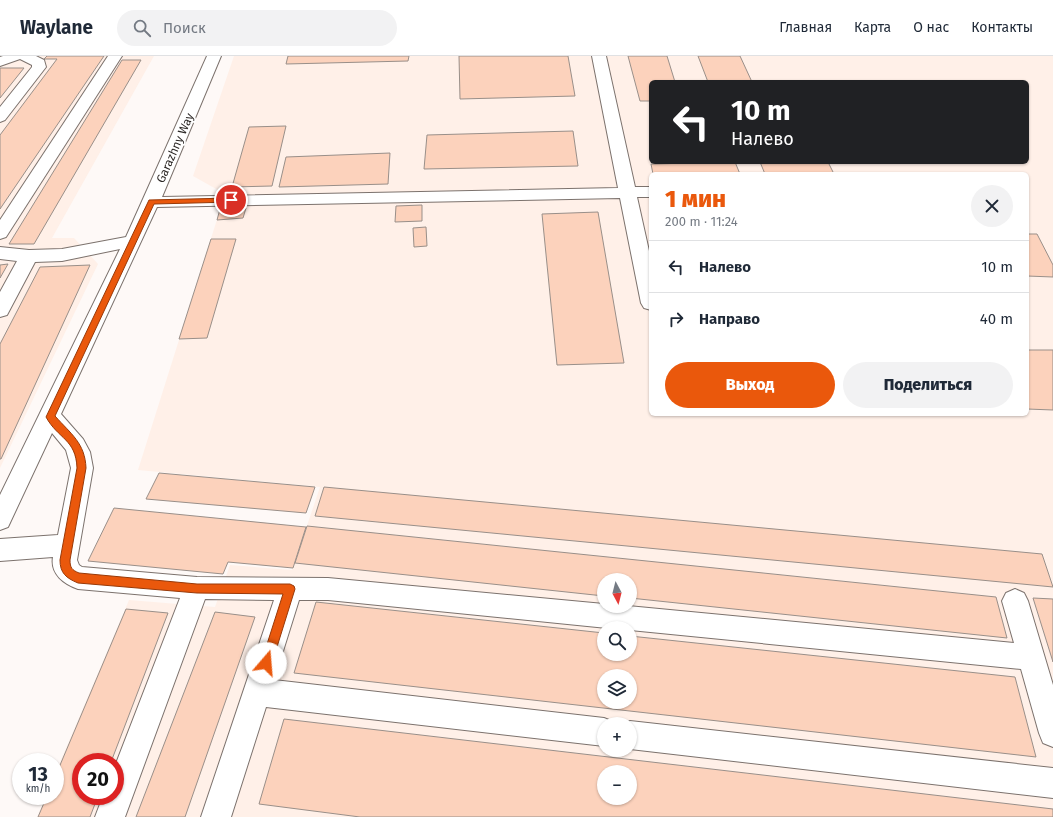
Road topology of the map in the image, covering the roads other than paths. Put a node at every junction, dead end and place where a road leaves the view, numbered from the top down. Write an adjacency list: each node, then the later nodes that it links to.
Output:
1 (16, 56): 6 (street)
2 (25, 56): 7 (street)
3 (115, 56): 11 (street)
4 (214, 56): 10 (street, Garazhny Way)
5 (599, 56): 8 (street)
6 (0, 62)
7 (0, 117)
8 (628, 192): 9 (street); 10 (street); 15 (street)
9 (649, 192)
10 (151, 202): 12 (street, Garazhny Way)
11 (0, 233)
12 (133, 241): 14 (street); 17 (street, Garazhny Way)
13 (0, 253): 14 (street)
14 (29, 256): 16 (street)
15 (649, 293)
16 (0, 310)
17 (50, 417): 18 (street, Garazhny Way); 19 (street)
18 (0, 520)
19 (68, 545): 20 (street); 21 (street)
20 (0, 550)
21 (197, 588): 22 (street); 30 (street)
22 (290, 589): 24 (street); 25 (street)
23 (1015, 601): 24 (street)
24 (1030, 657): 27 (street)
25 (256, 692): 26 (street); 31 (street)
26 (597, 731)
27 (1053, 733)
28 (637, 736): 29 (street)
29 (1053, 783)
30 (110, 817)
31 (216, 817)

